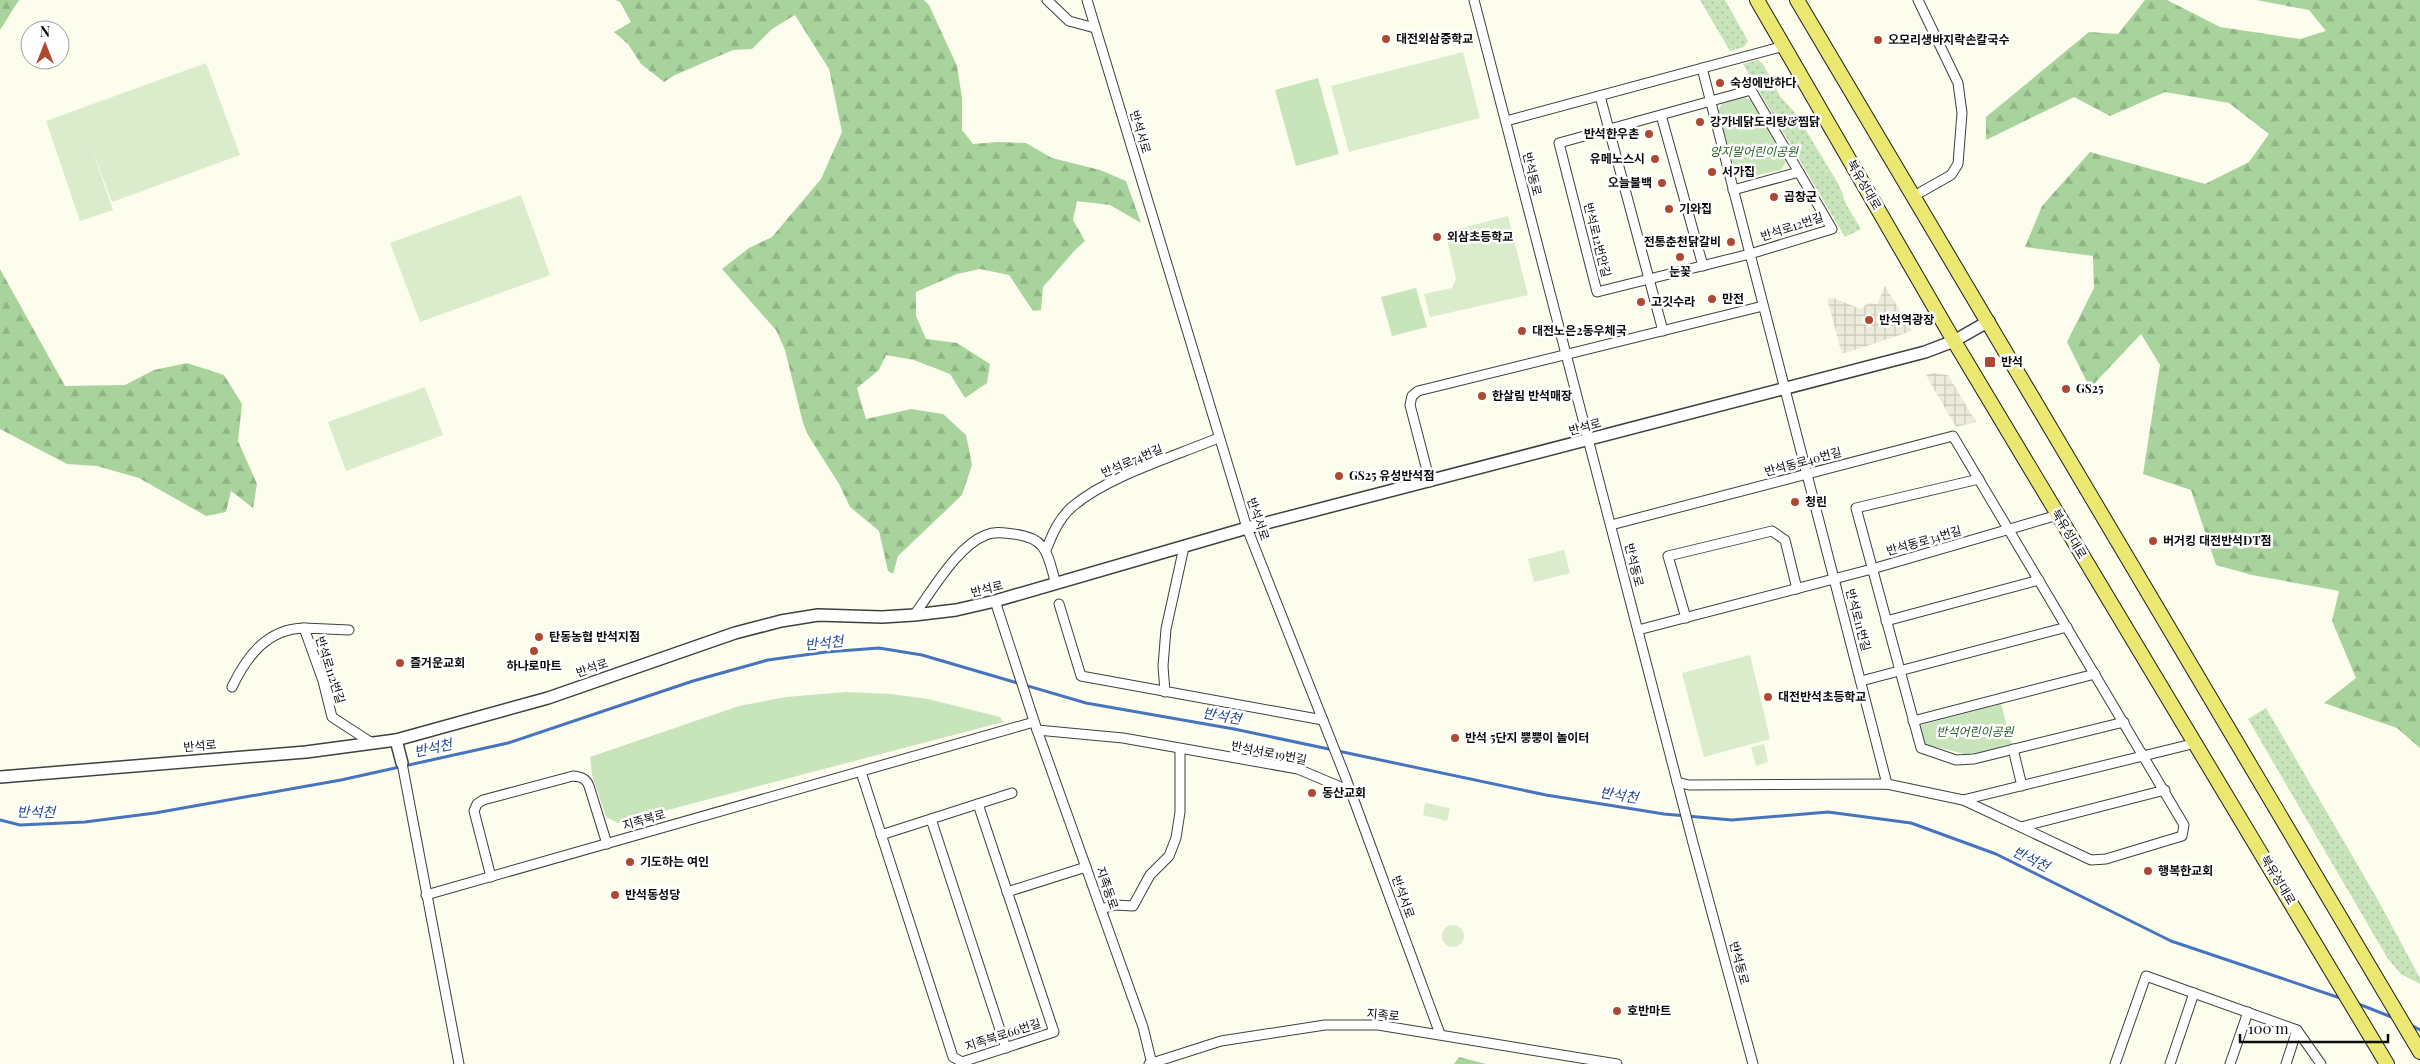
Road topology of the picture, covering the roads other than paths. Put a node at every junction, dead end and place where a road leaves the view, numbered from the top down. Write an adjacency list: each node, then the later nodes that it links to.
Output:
1 (1047, 0): 7 (street)
2 (1087, 0): 7 (street, 반석서로)
3 (1474, 0): 13 (street, 반석동로)
4 (1757, 0): 8 (main road, 북유성대로)
5 (1797, 0): 17 (main road)
6 (1918, 0): 17 (street)
7 (1095, 28): 27 (street, 반석서로)
8 (1784, 46): 9 (street); 24 (main road, 북유성대로)
9 (1702, 68): 10 (street); 11 (street, 반석로12번길)
10 (1600, 96): 13 (street); 14 (street)
11 (1711, 101): 12 (street); 15 (street, 반석로12번길); 16 (street, 반석로12번길)
12 (1661, 115): 14 (street); 19 (street)
13 (1506, 121): 25 (street, 반석동로)
14 (1609, 129): 20 (street); 20 (street, 반석로12번안길)
15 (1799, 172): 16 (street); 18 (street, 반석로12번길)
16 (1733, 190): 18 (street, 반석로12번길)
17 (1914, 196): 22 (main road)
18 (1750, 254): 19 (street, 반석로12번안길); 21 (street, 반석로12번길)
19 (1703, 266): 20 (street, 반석로12번안길)
20 (1649, 279): 23 (street)
21 (1763, 306): 23 (street); 26 (street, 반석로12번길)
22 (1989, 321): 24 (street, 반석로); 93 (main road)
23 (1662, 331): 25 (street)
24 (1954, 341): 26 (street, 반석로); 32 (main road, 북유성대로)
25 (1566, 355): 28 (street, 반석동로); 31 (street)
26 (1784, 387): 28 (street, 반석로); 29 (street, 반석로11번길)
27 (1218, 438): 34 (street, 반석서로); 37 (street, 반석로74번길)
28 (1588, 440): 31 (street, 반석로); 33 (street, 반석동로)
29 (1807, 474): 30 (street, 반석동로40번길); 33 (street, 반석동로40번길); 39 (street, 반석로11번길)
30 (1979, 479): 35 (street, 반석동로40번길); 38 (street)
31 (1430, 482): 34 (street, 반석로)
32 (2058, 516): 35 (street, 반석동로34번길); 63 (main road, 북유성대로)
33 (1611, 526): 51 (street, 반석동로)
34 (1247, 528): 36 (street, 반석로); 59 (street, 반석서로)
35 (2010, 530): 38 (street, 반석동로34번길); 40 (street, 반석동로40번길)
36 (1184, 547): 41 (street, 반석로); 56 (street)
37 (1046, 550): 41 (street); 45 (street)
38 (1872, 569): 39 (street, 반석동로34번길); 47 (street)
39 (1834, 578): 42 (street, 반석동로34번길); 54 (street, 반석로11번길)
40 (2039, 580): 47 (street); 48 (street, 반석동로40번길)
41 (1056, 584): 43 (street, 반석로)
42 (1797, 589): 46 (street, 반석동로34번길); 46 (street)
43 (995, 601): 45 (street, 반석로); 60 (street, 지족동로)
44 (1059, 604): 56 (street)
45 (914, 615): 61 (street, 반석로)
46 (1686, 618): 51 (street, 반석동로34번길)
47 (1886, 621): 52 (street)
48 (2067, 627): 52 (street); 53 (street, 반석동로40번길)
49 (304, 628): 50 (street, 반석로112번길); 55 (street); 62 (street, 반석로112번길)
50 (349, 630)
51 (1638, 630): 70 (street, 반석동로)
52 (1900, 672): 54 (street); 57 (street)
53 (2095, 674): 57 (street); 58 (street, 반석동로40번길)
54 (1861, 681): 71 (street, 반석로11번길)
55 (232, 686)
56 (1165, 692): 59 (street)
57 (1913, 721): 64 (street)
58 (2124, 722): 64 (street); 66 (street, 반석동로40번길)
59 (1324, 723): 74 (street, 반석서로)
60 (1036, 726): 65 (street, 반석서로19번길); 68 (street, 지족북로); 82 (street, 지족동로)
61 (396, 740): 62 (street, 반석로); 67 (street)
62 (372, 743): 69 (street, 반석로)
63 (2196, 743): 66 (street); 91 (main road, 북유성대로)
64 (2013, 749): 72 (street)
65 (1180, 750): 74 (street, 반석서로19번길); 86 (street)
66 (2144, 756): 72 (street); 73 (street)
67 (402, 764): 85 (street)
68 (861, 772): 80 (street, 지족북로66번길); 81 (street, 지족북로)
69 (0, 777)
70 (1677, 782): 71 (street); 97 (street, 반석동로)
71 (1887, 784): 76 (street)
72 (2022, 786): 76 (street)
73 (2165, 790): 79 (street); 79 (street)
74 (1350, 791): 90 (street, 반석서로)
75 (1012, 792): 77 (street)
76 (1963, 800): 79 (street)
77 (978, 804): 78 (street); 84 (street, 지족북로66번길)
78 (931, 819): 80 (street); 92 (street)
79 (2020, 827)
80 (881, 835): 92 (street, 지족북로66번길)
81 (607, 844): 83 (street, 지족북로); 83 (street)
82 (1086, 867): 84 (street); 86 (street, 지족동로)
83 (491, 877): 85 (street, 지족북로)
84 (1008, 892): 92 (street, 지족북로66번길)
85 (426, 895): 94 (street)
86 (1102, 910): 95 (street, 지족동로)
87 (2194, 993): 88 (street); 98 (street); 99 (street)
88 (2248, 1012): 89 (street); 100 (street)
89 (2298, 1030): 101 (street); 102 (street)
90 (1440, 1034): 95 (street, 지족로); 96 (street, 지족로)
91 (2376, 1045): 103 (main road); 104 (main road, 북유성대로)
92 (1006, 1048)
93 (2420, 1052)
94 (459, 1064)
95 (1151, 1064)
96 (1617, 1064)
97 (1753, 1064)
98 (2115, 1064)
99 (2170, 1064)
100 (2230, 1064)
101 (2286, 1064)
102 (2321, 1064)
103 (2383, 1064)
104 (2387, 1064)

